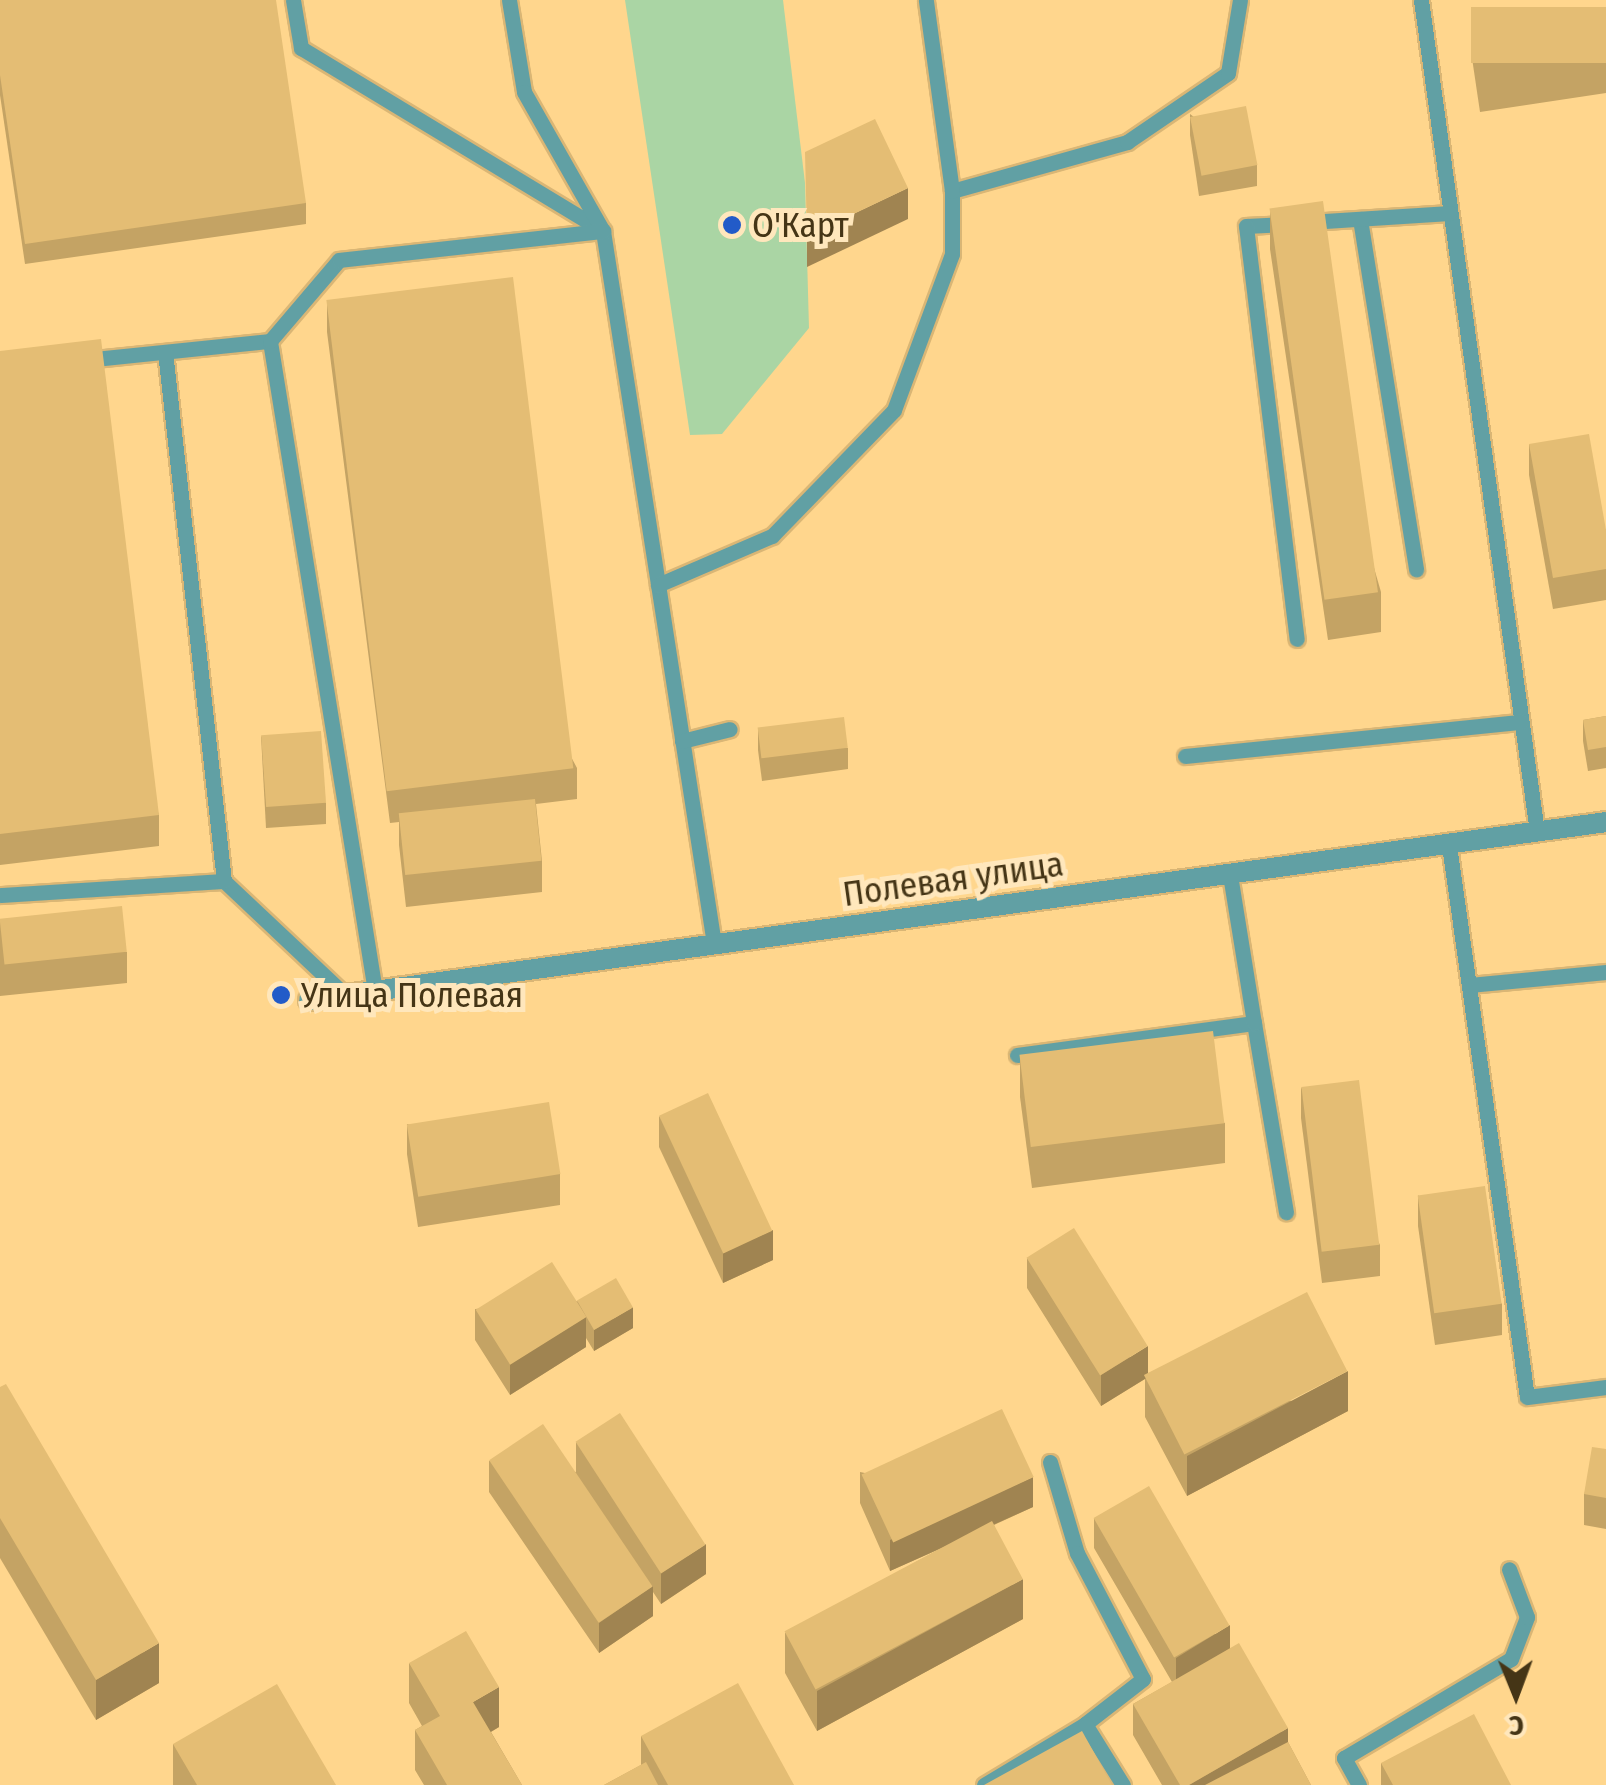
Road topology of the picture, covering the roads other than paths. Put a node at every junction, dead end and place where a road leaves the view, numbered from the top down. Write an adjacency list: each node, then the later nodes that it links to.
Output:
1 (293, 0): 9 (lane)
2 (509, 0): 9 (lane)
3 (926, 0): 6 (lane)
4 (1240, 0): 6 (lane)
5 (1421, 0): 7 (lane)
6 (952, 191): 14 (lane)
7 (1450, 213): 8 (lane); 16 (lane)
8 (1360, 219): 13 (lane); 15 (lane)
9 (604, 231): 10 (lane); 14 (lane)
10 (270, 340): 11 (lane); 29 (lane)
11 (164, 352): 12 (lane); 24 (lane)
12 (73, 361)
13 (1416, 570)
14 (658, 585): 18 (lane)
15 (1297, 639)
16 (1521, 722): 19 (lane); 21 (lane)
17 (730, 729): 18 (lane)
18 (682, 741): 26 (lane)
19 (1184, 756)
20 (1606, 822): 21 (street, Полевая улица)
21 (1537, 832): 22 (street, Полевая улица)
22 (1449, 845): 23 (street, Полевая улица); 28 (lane)
23 (1230, 874): 26 (street, Полевая улица); 32 (lane)
24 (224, 881): 25 (lane); 30 (lane)
25 (0, 895)
26 (714, 944): 29 (street, Полевая улица)
27 (1606, 972): 28 (lane)
28 (1468, 985): 35 (lane)
29 (375, 991): 30 (street, Полевая улица)
30 (344, 994): 31 (street, Полевая улица)
31 (310, 1000)
32 (1254, 1023): 33 (lane); 34 (lane)
33 (1017, 1055)
34 (1286, 1212)
35 (1606, 1387)
36 (1050, 1462): 38 (lane)
37 (1509, 1569): 41 (lane)
38 (1085, 1724): 39 (lane); 40 (lane)
39 (984, 1785)
40 (1122, 1785)
41 (1359, 1785)

